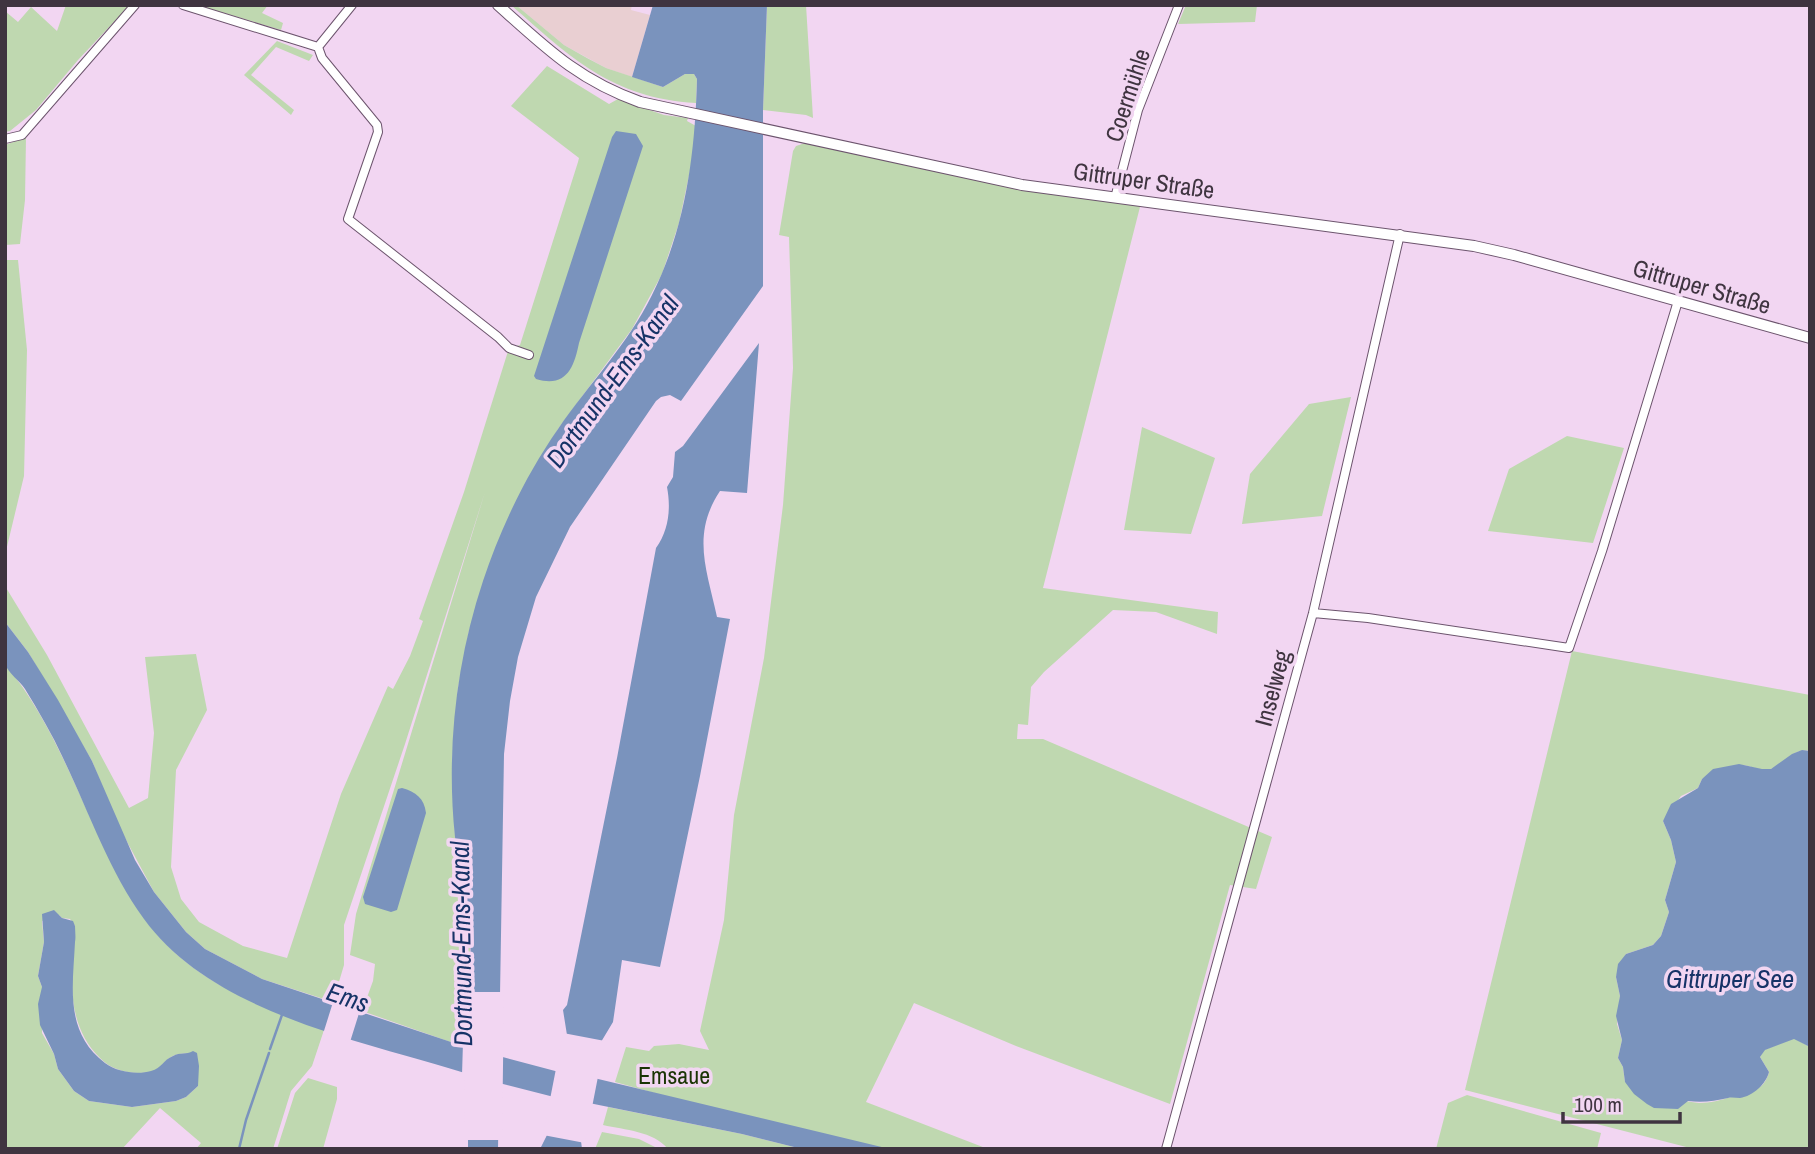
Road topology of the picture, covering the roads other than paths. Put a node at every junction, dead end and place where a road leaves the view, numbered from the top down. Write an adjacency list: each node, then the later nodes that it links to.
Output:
1 (135, 5): 7 (street)
2 (183, 5): 6 (street)
3 (352, 5): 6 (street)
4 (498, 5): 8 (street, Gittruper Straße)
5 (1178, 5): 8 (street, Coermühle)
6 (318, 47): 12 (street)
7 (5, 139)
8 (1115, 198): 9 (street, Gittruper Straße)
9 (1400, 234): 10 (street, Gittruper Straße); 13 (street, Inselweg)
10 (1678, 301): 11 (street, Gittruper Straße); 13 (street)
11 (1810, 338)
12 (529, 355)
13 (1313, 613): 14 (street, Inselweg)
14 (1166, 1149)

